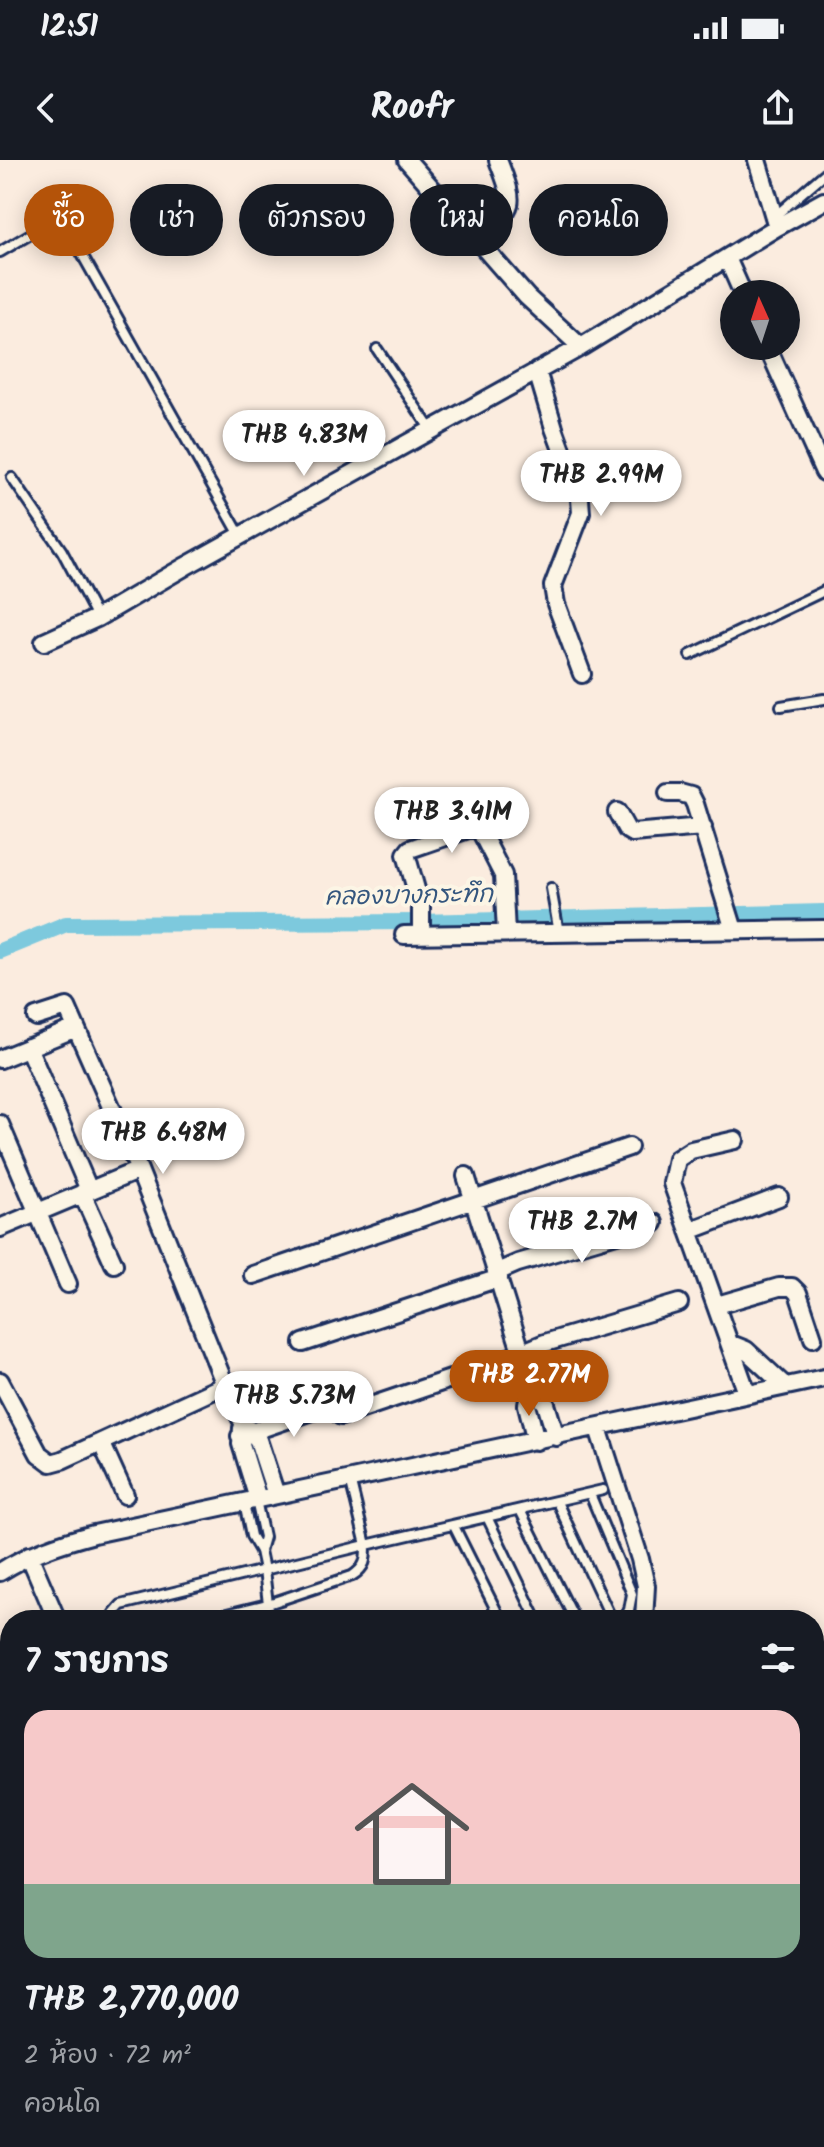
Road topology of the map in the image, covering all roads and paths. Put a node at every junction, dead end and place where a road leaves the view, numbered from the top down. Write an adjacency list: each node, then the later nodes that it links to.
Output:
1 (407, 160): 5 (street)
2 (498, 160): 6 (street)
3 (757, 160): 8 (street)
4 (824, 174): 8 (lane)
5 (428, 184)
6 (505, 184)
7 (824, 201): 8 (street)
8 (776, 222): 11 (street)
9 (0, 252): 20 (lane)
10 (491, 256): 13 (street)
11 (727, 258): 12 (street); 13 (street)
12 (737, 280)
13 (581, 347): 16 (street)
14 (377, 349): 17 (lane)
15 (773, 360): 18 (street)
16 (537, 371): 17 (street); 25 (street)
17 (431, 430): 20 (street)
18 (824, 472)
19 (12, 478): 22 (lane)
20 (241, 536): 22 (street)
21 (824, 591): 24 (lane)
22 (97, 618): 23 (street)
23 (44, 642)
24 (690, 655)
25 (582, 674)
26 (824, 699): 27 (lane)
27 (781, 706)
28 (668, 793): 30 (street)
29 (617, 812): 30 (street)
30 (703, 827): 32 (street)
31 (551, 888): 33 (lane)
32 (732, 924): 33 (street); 34 (street)
33 (558, 929): 35 (street)
34 (824, 929)
35 (506, 931): 35 (street)
36 (36, 1017): 37 (street)
37 (76, 1028): 38 (street); 43 (street)
38 (28, 1047): 39 (street); 45 (street)
39 (0, 1059)
40 (0, 1124): 48 (street)
41 (735, 1140): 51 (street)
42 (629, 1147): 47 (street)
43 (139, 1170): 45 (street); 65 (street)
44 (466, 1176): 47 (street)
45 (86, 1192): 48 (street); 52 (street)
46 (779, 1197): 51 (street)
47 (473, 1200): 53 (street); 54 (street)
48 (37, 1214): 50 (street); 55 (street)
49 (654, 1223): 54 (street)
50 (0, 1228)
51 (689, 1231): 57 (street)
52 (114, 1264)
53 (253, 1275)
54 (498, 1275): 59 (street); 61 (street)
55 (68, 1284)
56 (679, 1303): 61 (street)
57 (717, 1305): 58 (street); 60 (street)
58 (813, 1338)
59 (303, 1343)
60 (731, 1344): 66 (street); 67 (street)
61 (522, 1353): 64 (street); 69 (street)
62 (824, 1378): 66 (street)
63 (0, 1381): 74 (street)
64 (531, 1383): 72 (street); 73 (street)
65 (225, 1385): 71 (street); 74 (street)
66 (785, 1386): 67 (street)
67 (747, 1393): 70 (street)
68 (321, 1408): 71 (street)
69 (341, 1416)
70 (598, 1428): 72 (street); 98 (street)
71 (245, 1430): 79 (street); 80 (street)
72 (556, 1437): 73 (street)
73 (536, 1441): 75 (street)
74 (101, 1442): 78 (street)
75 (350, 1479): 79 (street); 85 (lane)
76 (603, 1490): 77 (lane)
77 (590, 1494): 81 (lane); 97 (lane)
78 (125, 1495)
79 (276, 1495): 80 (street)
80 (253, 1501): 86 (street); 87 (lane)
81 (557, 1502): 82 (lane); 96 (lane)
82 (520, 1510): 83 (lane); 95 (lane)
83 (488, 1519): 84 (lane); 94 (lane)
84 (454, 1526): 85 (lane); 93 (lane)
85 (366, 1545): 87 (lane); 89 (lane)
86 (29, 1555): 88 (street); 90 (street)
87 (264, 1570): 89 (lane); 91 (lane)
88 (0, 1572)
89 (268, 1604): 92 (lane)
90 (53, 1610)
91 (117, 1610)
92 (243, 1610)
93 (496, 1610)
94 (532, 1610)
95 (570, 1610)
96 (607, 1610)
97 (629, 1610)
98 (645, 1610)

